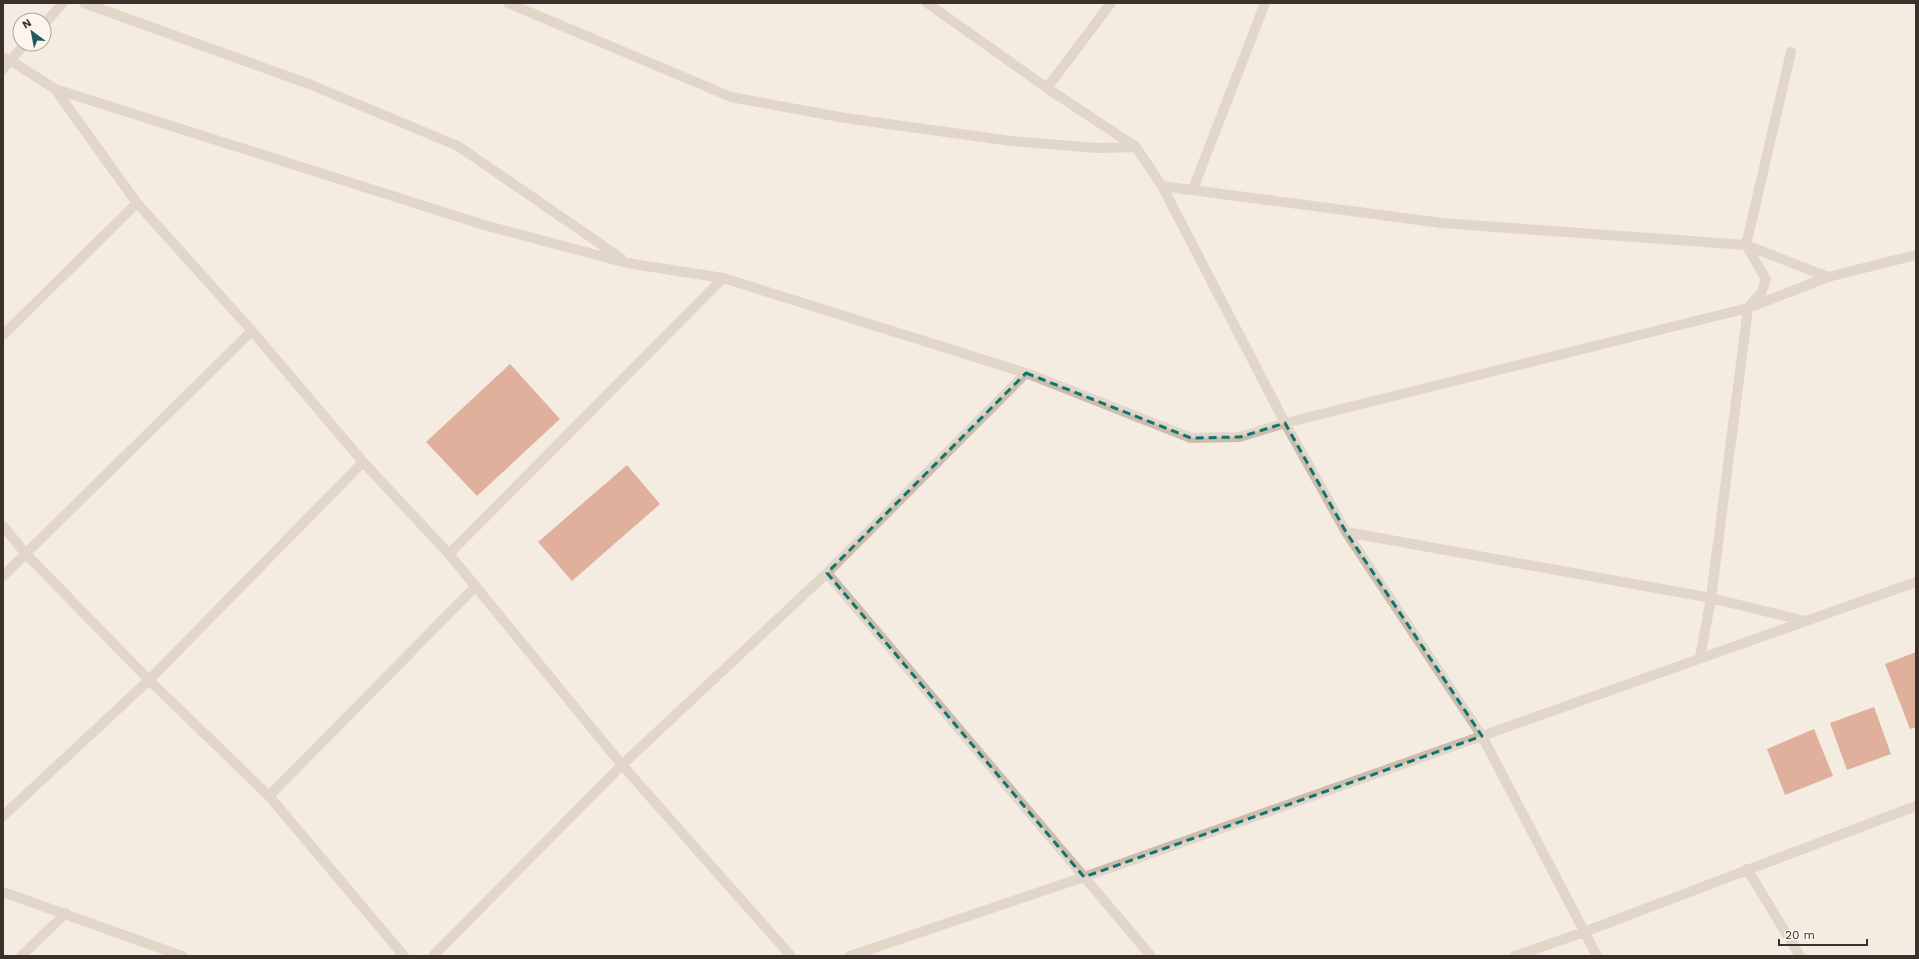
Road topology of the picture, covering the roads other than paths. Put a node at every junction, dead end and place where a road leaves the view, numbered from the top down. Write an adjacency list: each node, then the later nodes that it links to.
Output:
1 (63, 3): 7 (street)
2 (84, 3): 20 (street)
3 (508, 3): 14 (street)
4 (927, 3): 12 (street)
5 (1111, 3): 12 (street)
6 (1265, 3): 16 (street)
7 (52, 15)
8 (15, 52): 10 (street)
9 (1791, 52): 18 (street)
10 (7, 59): 11 (street); 13 (street)
11 (3, 69)
12 (1047, 88): 14 (street)
13 (55, 89): 17 (street); 20 (street)
14 (1136, 147): 15 (street)
15 (1162, 186): 16 (street); 27 (street)
16 (1193, 189): 18 (street)
17 (137, 203): 24 (street); 25 (street)
18 (1746, 245): 21 (street); 23 (street)
19 (1916, 255): 21 (street)
20 (627, 263): 22 (street)
21 (1828, 277): 23 (street)
22 (723, 278): 26 (street); 32 (street)
23 (1748, 308): 27 (street); 37 (street)
24 (252, 331): 28 (street); 31 (street)
25 (3, 335)
26 (1026, 373): 27 (street); 33 (street)
27 (1285, 423): 30 (street)
28 (363, 462): 32 (street); 40 (street)
29 (3, 526): 31 (street)
30 (1346, 532): 37 (street); 41 (street)
31 (26, 554): 34 (street); 40 (street)
32 (449, 554): 36 (street)
33 (828, 573): 42 (street); 47 (street)
34 (3, 576)
35 (1916, 582): 38 (street)
36 (476, 586): 42 (street); 43 (street)
37 (1711, 598): 38 (street); 39 (street)
38 (1806, 621): 39 (street)
39 (1700, 658): 41 (street)
40 (149, 680): 43 (street); 45 (street)
41 (1482, 736): 47 (street); 50 (street)
42 (622, 765): 54 (street); 55 (street)
43 (269, 796): 53 (street)
44 (1916, 806): 46 (street)
45 (3, 816)
46 (1747, 869): 50 (street); 60 (street)
47 (1084, 877): 56 (street); 57 (street)
48 (3, 892): 49 (street)
49 (66, 913): 51 (street); 52 (street)
50 (1584, 932): 58 (street); 59 (street)
51 (21, 956)
52 (182, 956)
53 (404, 956)
54 (433, 956)
55 (791, 956)
56 (850, 956)
57 (1151, 956)
58 (1515, 956)
59 (1597, 956)
60 (1800, 956)

